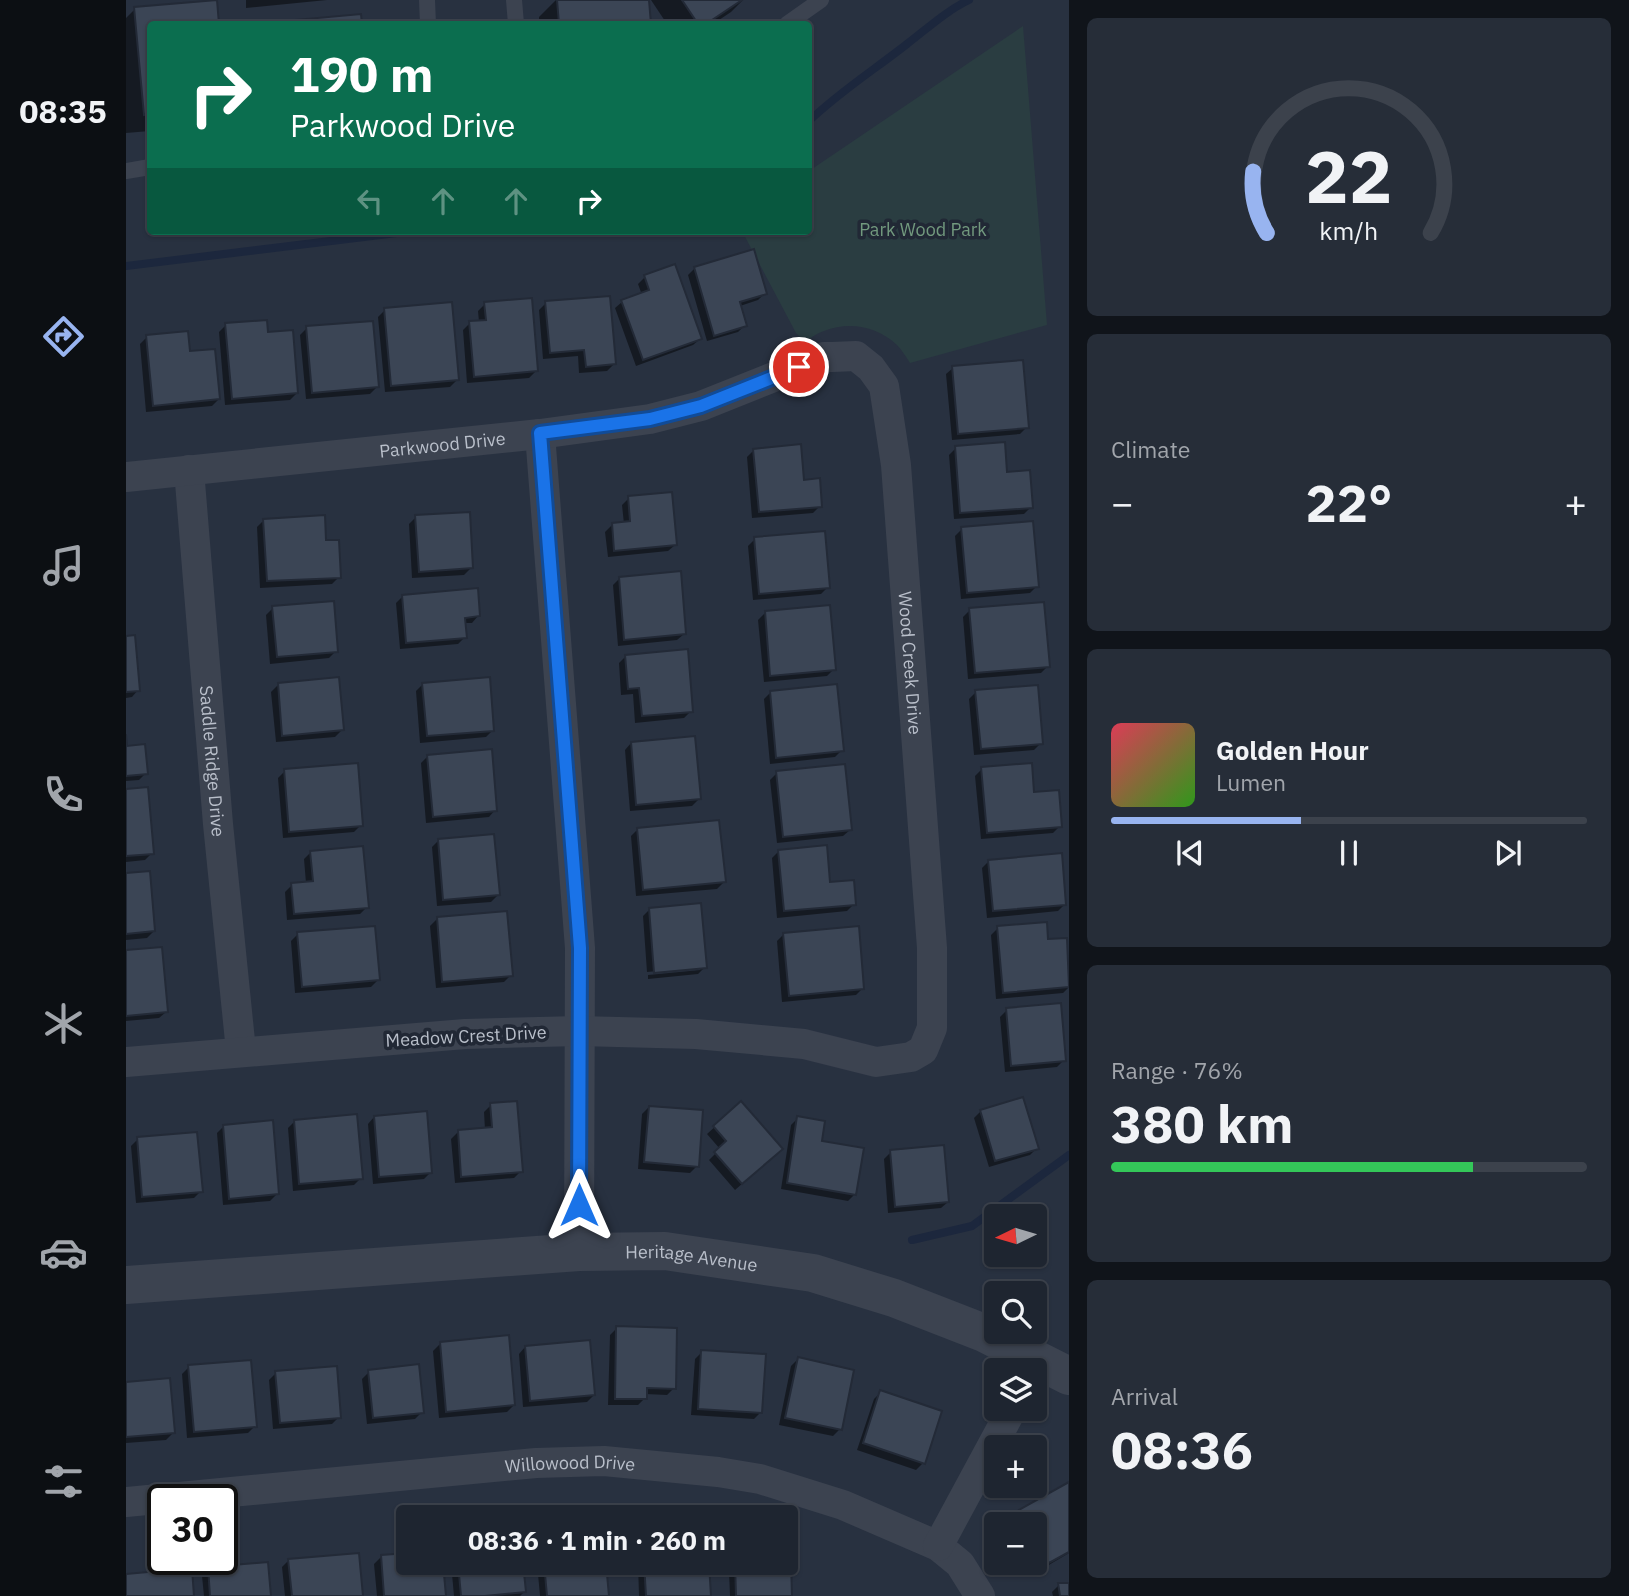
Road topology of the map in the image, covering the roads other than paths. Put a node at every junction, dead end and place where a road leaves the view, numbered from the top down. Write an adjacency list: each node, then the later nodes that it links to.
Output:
1 (427, 0): 4 (lane)
2 (514, 0): 5 (lane)
3 (821, 0): 6 (lane)
4 (428, 21)
5 (516, 21)
6 (791, 21)
7 (147, 168): 8 (lane)
8 (126, 171)
9 (832, 357): 10 (street, Parkwood Drive); 13 (street, Wood Creek Drive)
10 (540, 433): 11 (street, Parkwood Drive); 14 (street)
11 (189, 470): 12 (street, Parkwood Drive); 15 (street, Saddle Ridge Drive)
12 (126, 477)
13 (932, 1006): 14 (street, Meadow Crest Drive)
14 (579, 1031): 15 (street, Meadow Crest Drive); 17 (street)
15 (241, 1051): 16 (street, Meadow Crest Drive)
16 (126, 1062)
17 (579, 1252): 18 (street, Heritage Avenue); 19 (street, Heritage Avenue)
18 (126, 1285)
19 (1027, 1358)
20 (1006, 1421): 22 (street)
21 (126, 1502): 22 (street, Willowood Drive)
22 (938, 1546): 23 (street, Willowood Drive)
23 (980, 1596)

